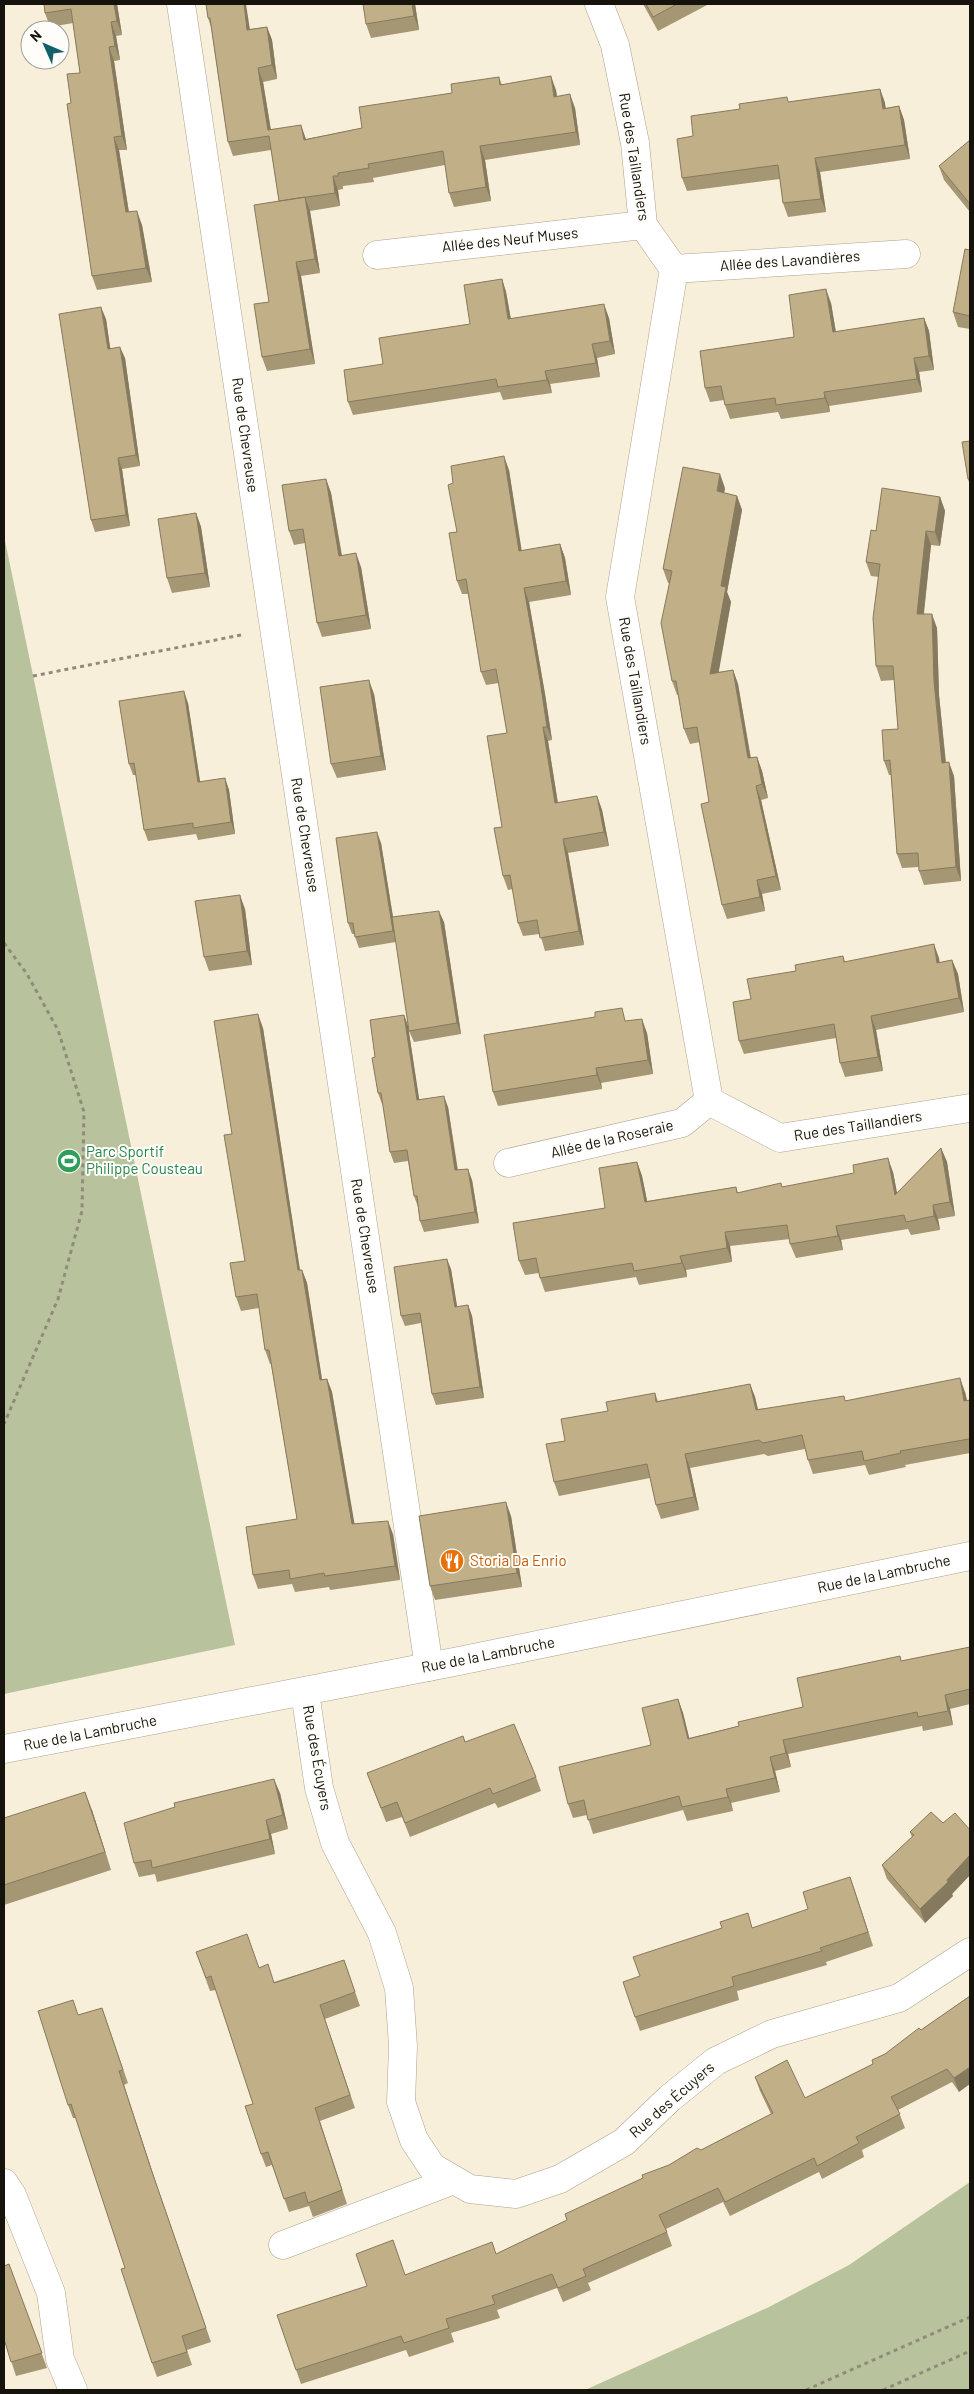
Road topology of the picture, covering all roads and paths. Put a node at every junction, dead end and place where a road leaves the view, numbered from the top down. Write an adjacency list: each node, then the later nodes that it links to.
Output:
1 (180, 4): 7 (street, Rue de Chevreuse)
2 (599, 4): 3 (street, Rue des Taillandiers)
3 (643, 225): 5 (street, Allée des Neuf Muses); 6 (street, Rue des Taillandiers)
4 (906, 254): 6 (street, Allée des Lavandières)
5 (377, 255)
6 (674, 269): 10 (street, Rue des Taillandiers)
7 (274, 628): 8 (path); 15 (street, Rue de Chevreuse)
8 (33, 676)
9 (4, 943): 13 (path)
10 (709, 1101): 11 (street, Rue des Taillandiers); 12 (street, Allée de la Roseraie)
11 (970, 1108)
12 (508, 1163)
13 (4, 1424)
14 (970, 1556): 15 (street, Rue de la Lambruche)
15 (429, 1667): 16 (street, Rue de la Lambruche)
16 (305, 1692): 17 (street, Rue de la Lambruche); 19 (street, Rue des Écuyers)
17 (4, 1749)
18 (970, 1952): 19 (street, Rue des Écuyers)
19 (454, 2180): 22 (street)
20 (4, 2182): 21 (street)
21 (14, 2227): 25 (street)
22 (283, 2245)
23 (970, 2317): 26 (path)
24 (970, 2351): 27 (path)
25 (73, 2390)
26 (806, 2390)
27 (883, 2390)

